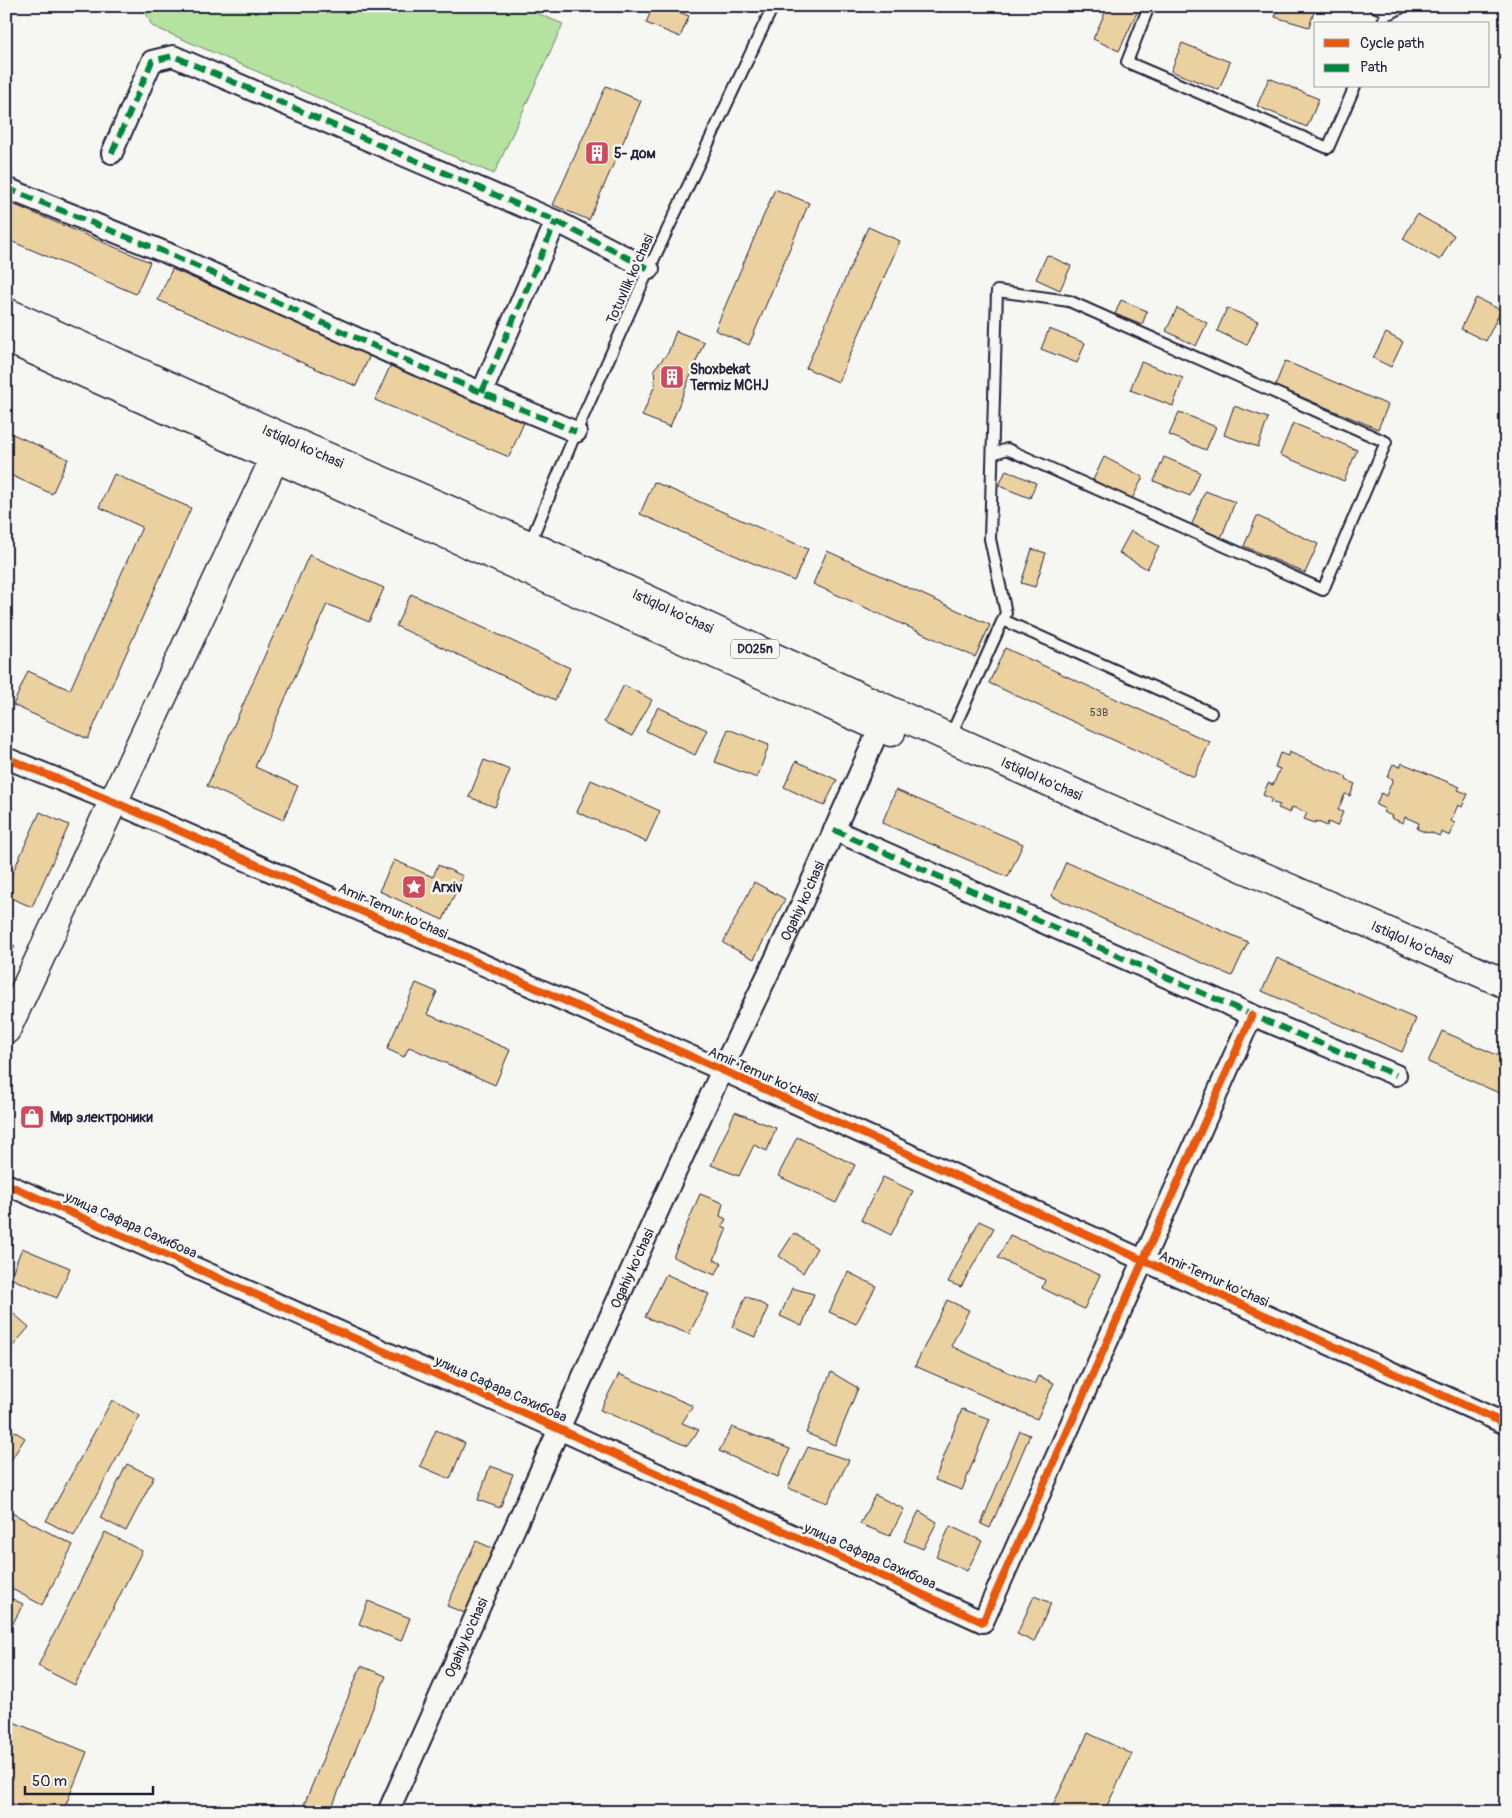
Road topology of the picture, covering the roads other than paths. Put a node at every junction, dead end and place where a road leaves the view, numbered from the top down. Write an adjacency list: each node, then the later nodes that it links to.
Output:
1 (773, 6): 11 (lane, Totuvllik ko'chasi)
2 (1149, 6): 7 (lane)
3 (1374, 6): 5 (lane)
4 (1404, 6): 5 (lane)
5 (1387, 12): 6 (lane)
6 (1383, 22)
7 (1354, 88)
8 (112, 154): 10 (street)
9 (6, 188): 14 (street)
10 (556, 221): 11 (street); 14 (street)
11 (649, 268): 15 (lane, Totuvllik ko'chasi)
12 (6, 312): 16 (main road, Istiqlol ko'chasi / D025n)
13 (6, 338): 16 (main road, Istiqlol ko'chasi / D025n)
14 (482, 392): 15 (street)
15 (576, 432): 18 (lane, Totuvllik ko'chasi)
16 (279, 447): 18 (main road, Istiqlol ko'chasi / D025n); 24 (main road)
17 (993, 454): 17 (lane); 19 (lane)
18 (524, 556): 21 (main road, Istiqlol ko'chasi / D025n); 22 (main road, Istiqlol ko'chasi / D025n)
19 (1003, 620): 20 (lane); 22 (lane)
20 (1211, 713)
21 (880, 727): 25 (street, Ogahiy ko'chasi); 27 (main road, Istiqlol ko'chasi / D025n)
22 (950, 738): 26 (main road, Istiqlol ko'chasi / D025n)
23 (6, 758): 24 (street, Amir Temur ko'chasi)
24 (114, 802): 29 (main road); 30 (street, Amir Temur ko'chasi)
25 (834, 830): 28 (street); 30 (street, Ogahiy ko'chasi)
26 (1506, 984)
27 (1506, 1002)
28 (1252, 1015): 31 (street); 33 (street)
29 (6, 1030)
30 (722, 1070): 33 (street, Amir Temur ko'chasi); 35 (street, Ogahiy ko'chasi)
31 (1396, 1075)
32 (6, 1184): 35 (street, улица Сафара Сахибова)
33 (1144, 1260): 34 (street, Amir Temur ko'chasi); 35 (street, улица Сафара Сахибова)
34 (1506, 1424)
35 (559, 1428): 36 (street, Ogahiy ko'chasi)
36 (388, 1812)

